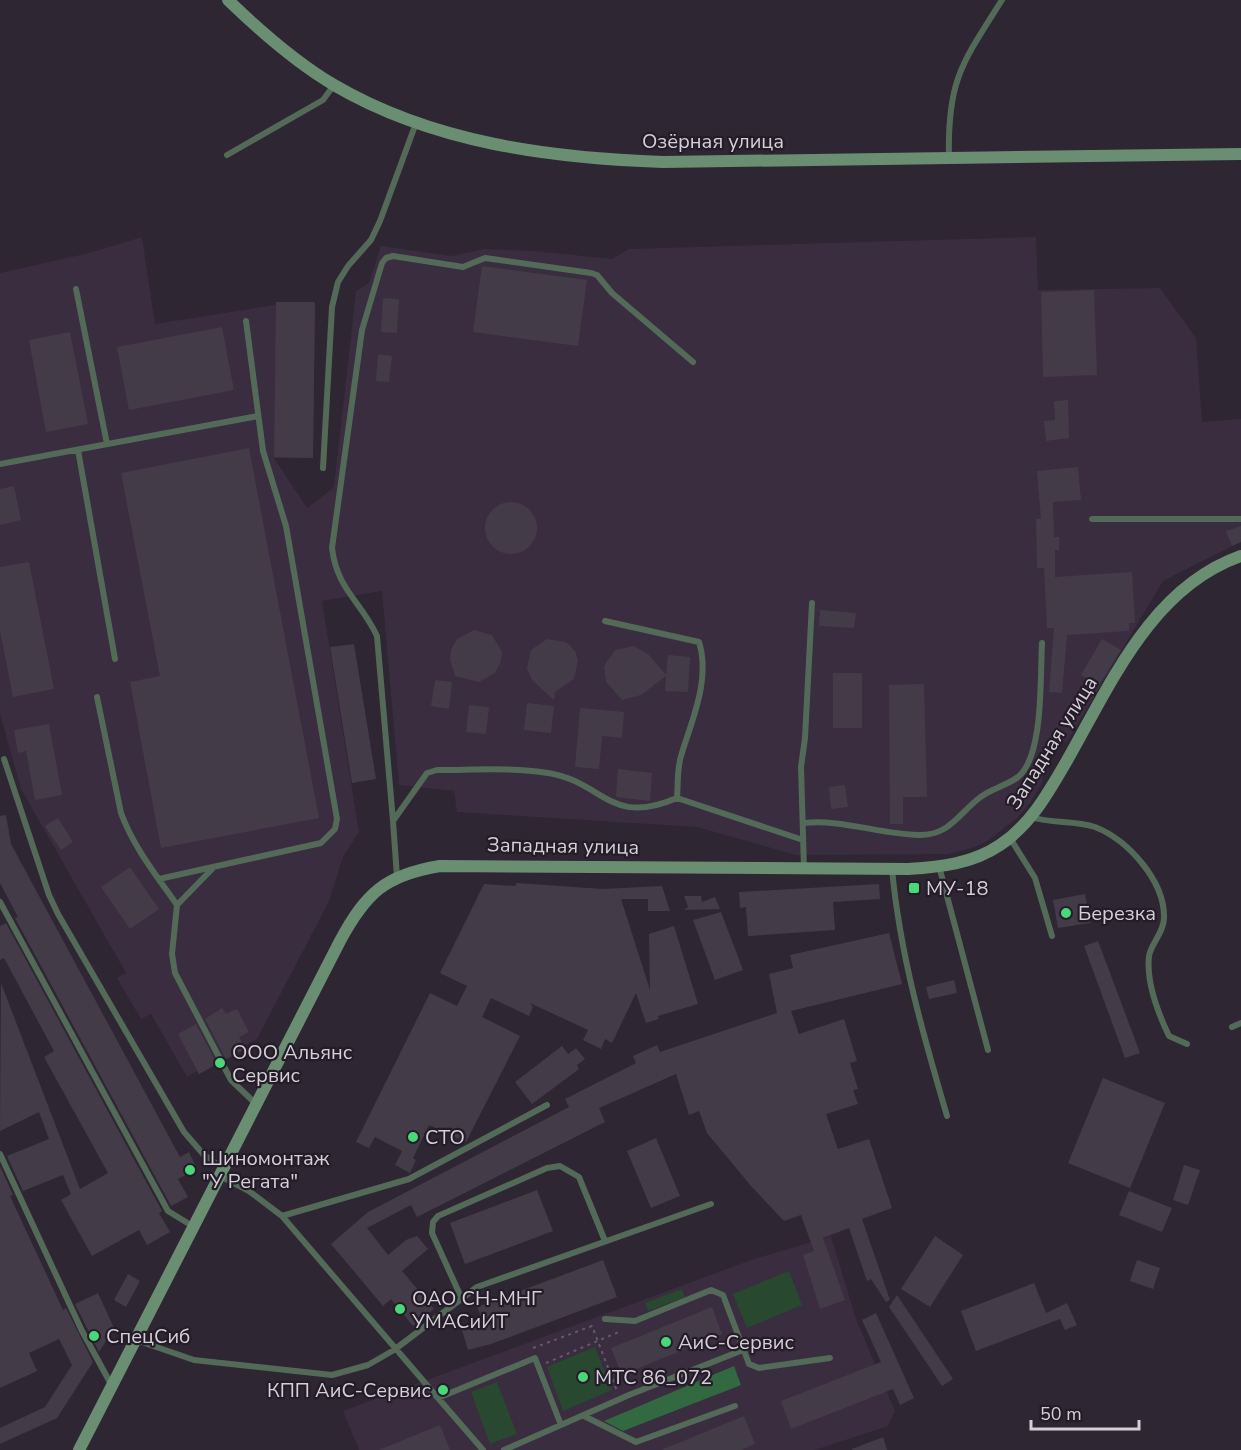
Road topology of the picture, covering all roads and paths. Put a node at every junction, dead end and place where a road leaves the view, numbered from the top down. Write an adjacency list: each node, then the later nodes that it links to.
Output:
1 (228, 0): 3 (street, Озёрная улица)
2 (1002, 0): 7 (lane)
3 (334, 85): 4 (street, Озёрная улица); 6 (lane)
4 (416, 123): 7 (street, Озёрная улица); 15 (lane)
5 (1241, 154): 7 (street, Озёрная улица)
6 (227, 155)
7 (949, 158)
8 (76, 289): 12 (lane)
9 (246, 321): 11 (lane)
10 (693, 362): 27 (lane)
11 (258, 416): 12 (lane); 32 (lane)
12 (107, 444): 13 (lane)
13 (78, 450): 14 (lane); 22 (lane)
14 (0, 464)
15 (323, 468)
16 (1092, 519): 17 (lane)
17 (1241, 519)
18 (1241, 556): 26 (street, Западная улица)
19 (812, 603): 28 (lane)
20 (605, 621): 25 (lane)
21 (1042, 643): 28 (lane)
22 (115, 659)
23 (97, 697): 36 (lane)
24 (4, 759): 48 (lane)
25 (677, 798): 27 (lane); 30 (lane)
26 (1030, 817): 29 (street, Западная улица); 42 (lane)
27 (393, 821): 35 (lane)
28 (804, 824): 30 (lane)
29 (1010, 838): 31 (street, Западная улица); 39 (lane)
30 (804, 840): 33 (lane)
31 (939, 866): 34 (street, Западная улица); 43 (lane)
32 (214, 867): 36 (lane); 38 (lane)
33 (804, 869): 34 (street, Западная улица); 35 (street, Западная улица)
34 (892, 869): 46 (lane)
35 (397, 877): 44 (street, Западная улица)
36 (159, 879): 38 (lane)
37 (0, 902): 51 (lane)
38 (177, 905): 44 (lane)
39 (1052, 936)
40 (1241, 1023): 41 (lane)
41 (1232, 1027)
42 (1187, 1044)
43 (988, 1050)
44 (257, 1104): 48 (street, Западная улица)
45 (547, 1105): 50 (lane)
46 (947, 1116)
47 (0, 1154): 63 (lane)
48 (222, 1172): 50 (lane); 51 (street, Западная улица)
49 (711, 1204): 52 (lane)
50 (282, 1216): 58 (lane)
51 (194, 1227): 56 (street, Западная улица)
52 (605, 1241): 53 (lane); 53 (lane)
53 (461, 1297): 58 (lane)
54 (604, 1319): 59 (lane)
55 (627, 1329): 57 (path)
56 (136, 1340): 58 (lane); 63 (street, Западная улица)
57 (597, 1341): 60 (path); 62 (path); 65 (path)
58 (394, 1350): 64 (lane)
59 (743, 1350): 61 (lane); 65 (lane)
60 (535, 1358): 62 (lane); 64 (lane)
61 (830, 1358)
62 (538, 1366): 68 (lane)
63 (112, 1387): 69 (street, Западная улица)
64 (438, 1398): 70 (lane)
65 (620, 1399): 67 (lane)
66 (735, 1406): 67 (lane)
67 (584, 1416): 68 (lane)
68 (561, 1425): 71 (lane)
69 (79, 1450)
70 (483, 1450)
71 (504, 1450)

